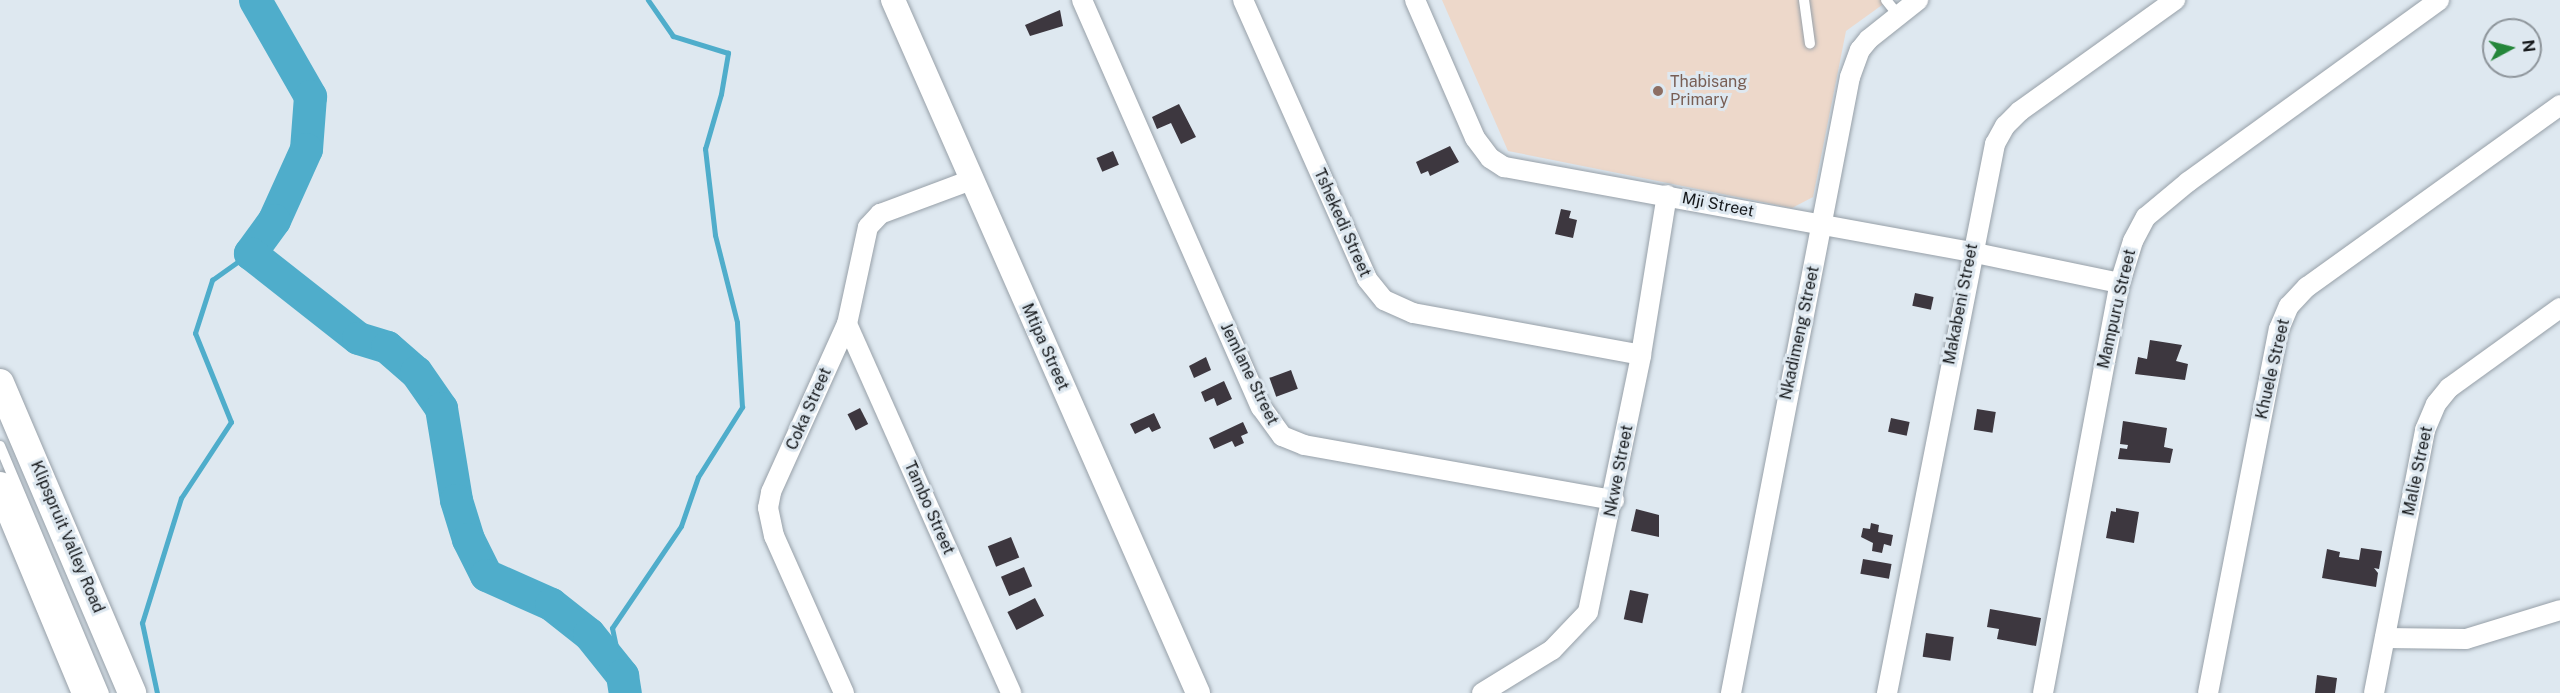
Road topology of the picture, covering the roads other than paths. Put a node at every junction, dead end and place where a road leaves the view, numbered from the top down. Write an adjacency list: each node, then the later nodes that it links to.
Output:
1 (893, 0): 12 (street, Mtipa Street)
2 (1082, 0): 24 (street, Jemlane Street)
3 (1243, 0): 19 (street, Tshekedi Street)
4 (1415, 0): 13 (street, Mji Street)
5 (1804, 0): 10 (lane)
6 (1918, 0): 9 (street, Nkadimeng Street)
7 (2175, 0): 15 (street, Makabeni Street)
8 (2439, 0): 16 (street, Mampuru Street)
9 (1892, 7): 14 (street, Nkadimeng Street)
10 (1810, 44)
11 (2560, 105): 38 (street, Khuele Street)
12 (971, 180): 18 (street, Coka Street); 33 (street, Mtipa Street)
13 (1667, 195): 14 (street, Mji Street); 19 (street, Nkwe Street)
14 (1822, 225): 15 (street, Mji Street); 35 (street, Nkadimeng Street)
15 (1971, 252): 16 (street, Mji Street); 36 (street, Makabeni Street)
16 (2120, 283): 37 (street, Mampuru Street)
17 (2560, 308): 26 (street, Malie Street)
18 (847, 324): 31 (street, Coka Street); 32 (street, Tambo Street)
19 (1641, 355): 24 (street, Nkwe Street)
20 (0, 383): 30 (main road, Klipspruit Valley Road)
21 (9, 437): 29 (lane, Klipspruit Valley Road)
22 (0, 446): 28 (lane, Klipspruit Valley Road)
23 (0, 486): 27 (main road)
24 (1614, 500): 34 (street, Nkwe Street)
25 (2560, 610): 26 (street)
26 (2385, 638): 39 (street, Malie Street)
27 (86, 693)
28 (104, 693)
29 (119, 693)
30 (132, 693)
31 (844, 693)
32 (1011, 693)
33 (1198, 693)
34 (1482, 693)
35 (1731, 693)
36 (1887, 693)
37 (2043, 693)
38 (2208, 693)
39 (2374, 693)

